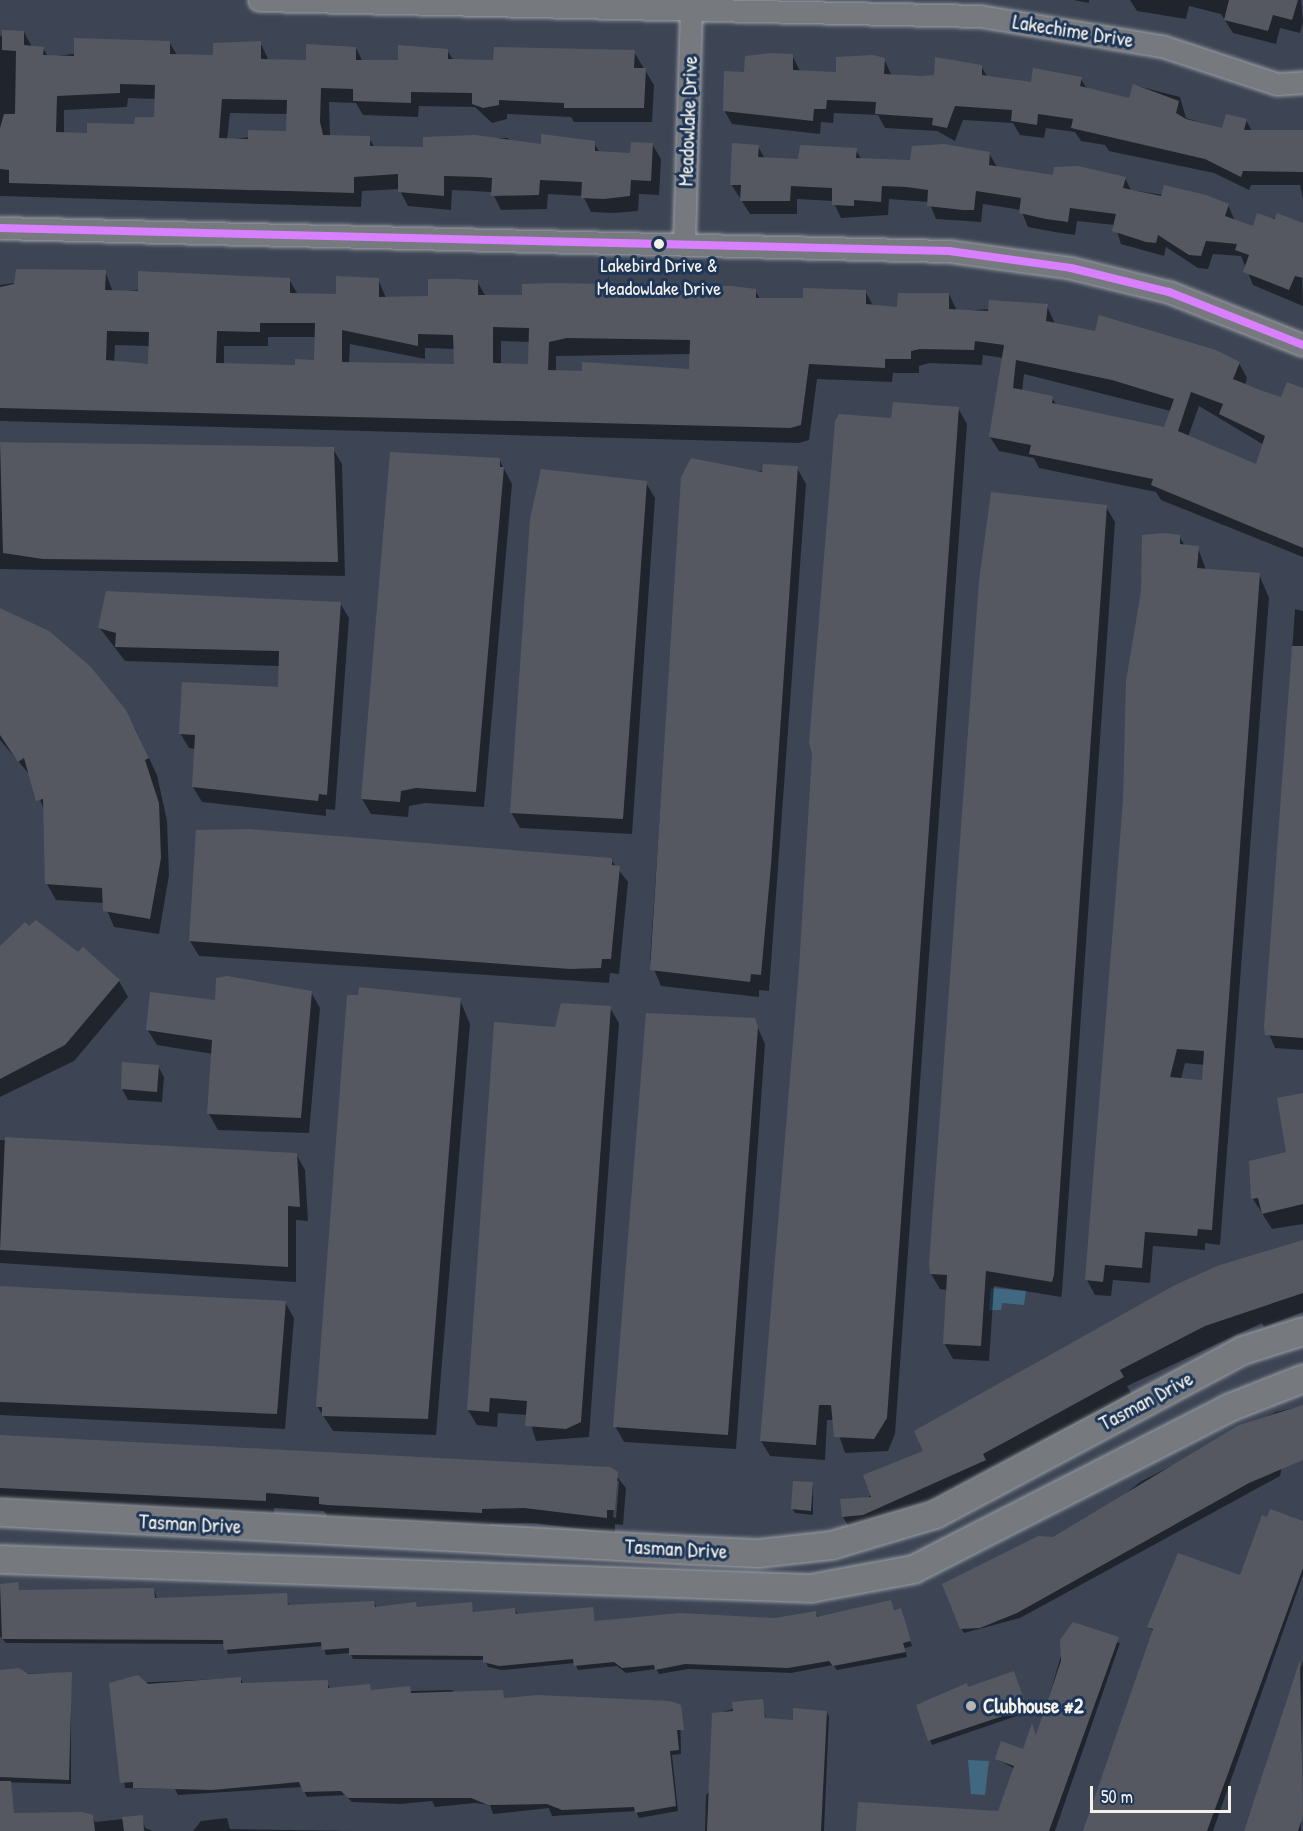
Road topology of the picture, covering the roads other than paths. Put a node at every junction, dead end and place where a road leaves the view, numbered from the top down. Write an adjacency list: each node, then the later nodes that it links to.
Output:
1 (259, 0): 2 (street, Lakechime Drive)
2 (691, 5): 3 (street, Lakechime Drive); 5 (street, Meadowlake Drive)
3 (1303, 82)
4 (0, 228): 5 (street)
5 (684, 243): 6 (street)
6 (1303, 345)
7 (1303, 1331): 9 (street, Tasman Drive)
8 (1303, 1378): 10 (street, Tasman Drive)
9 (0, 1512)
10 (0, 1559)

